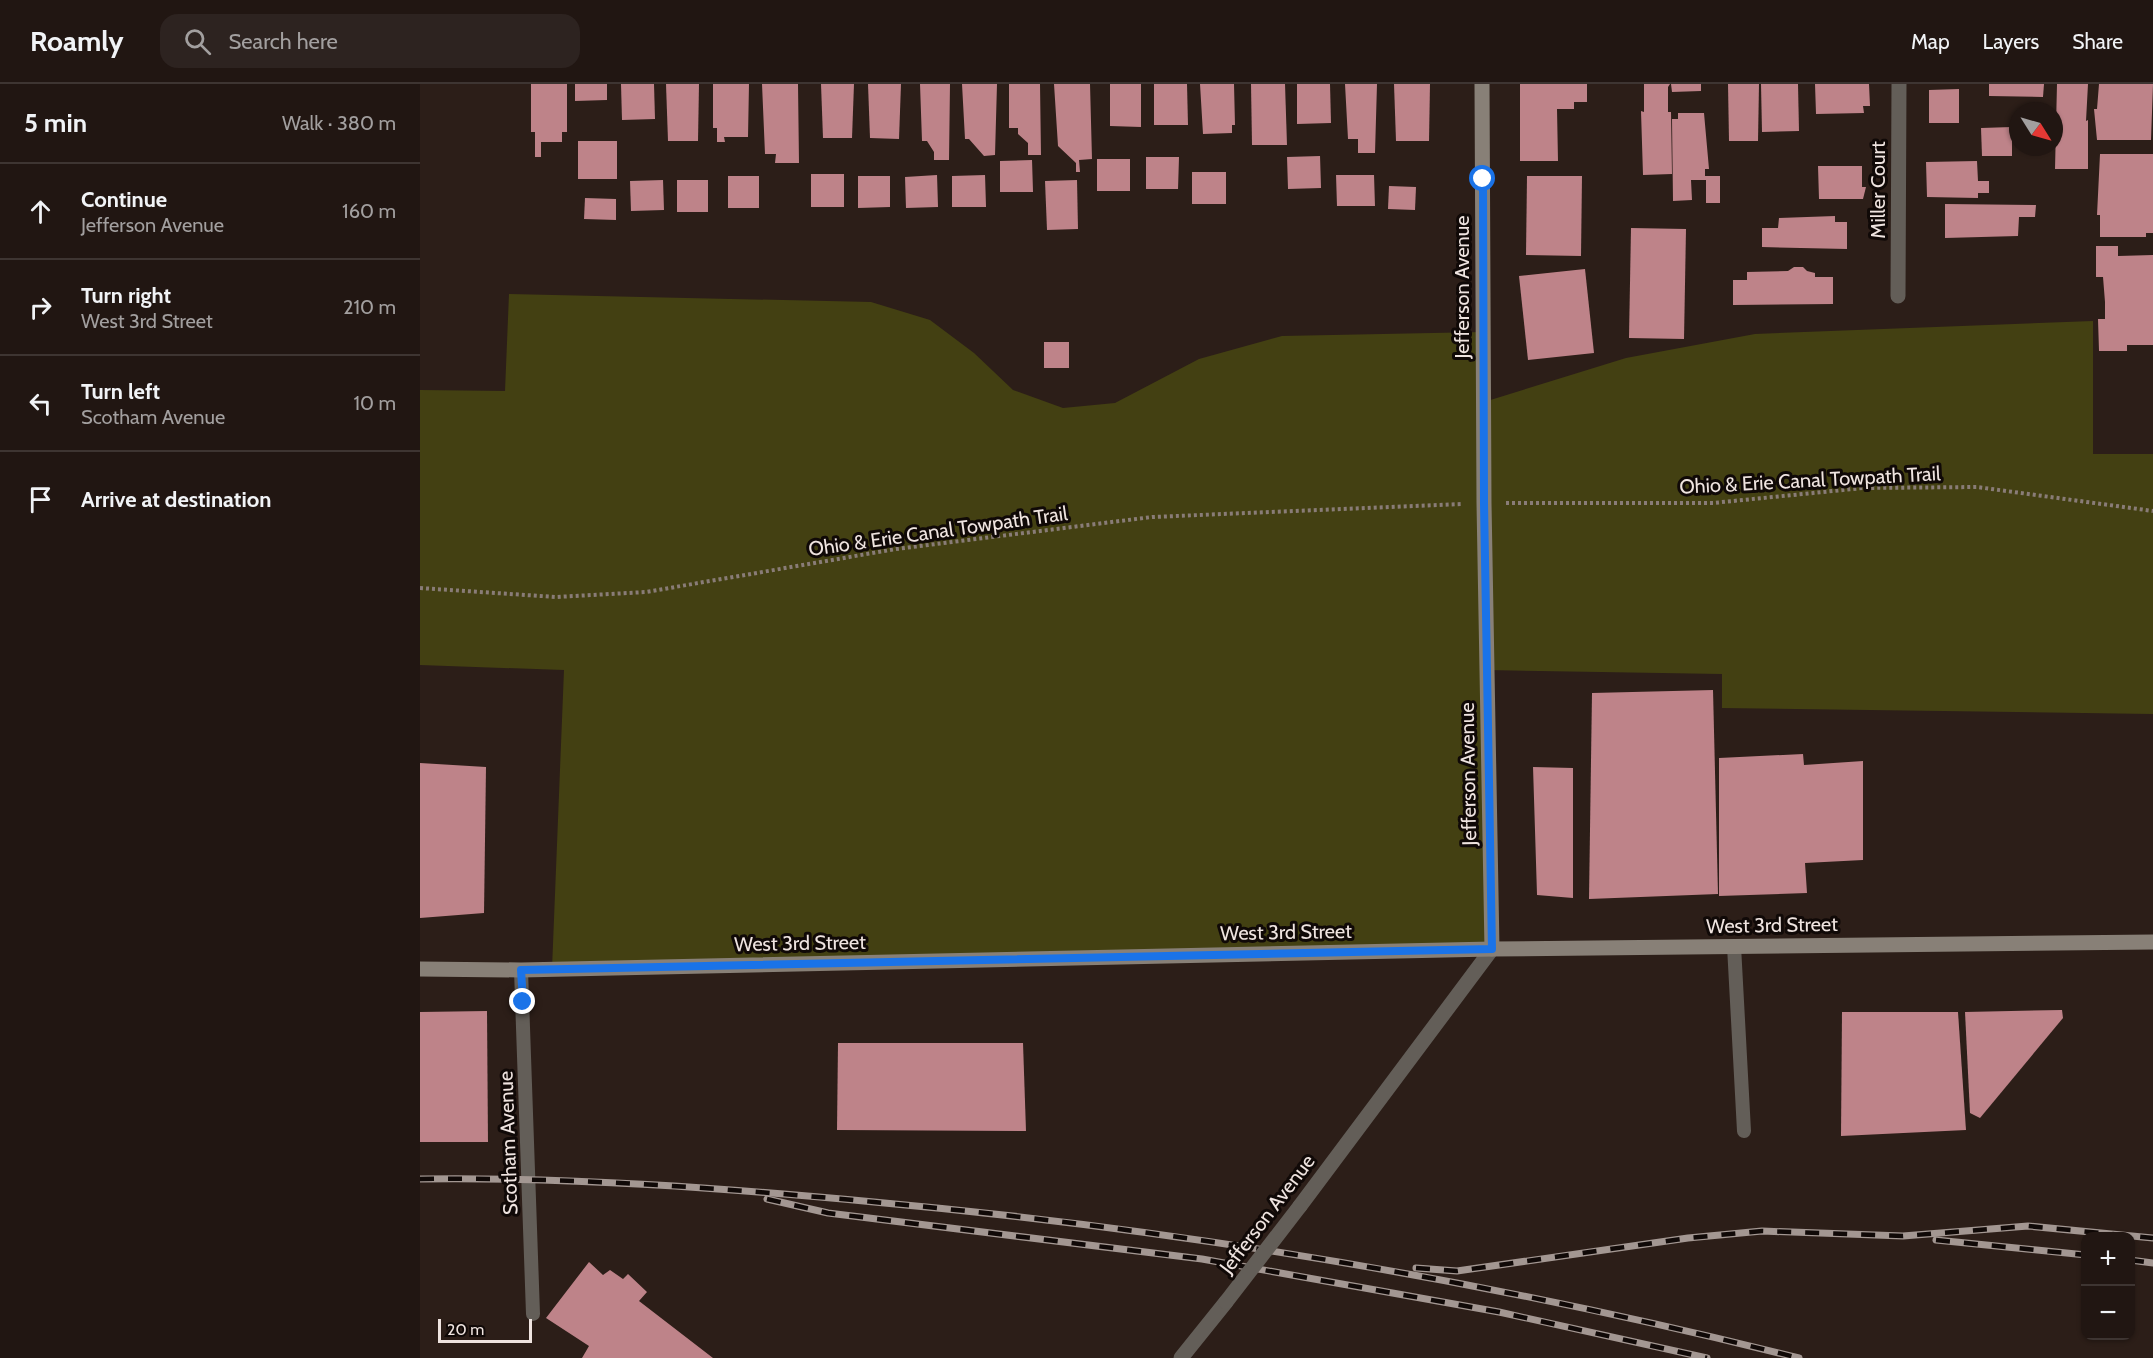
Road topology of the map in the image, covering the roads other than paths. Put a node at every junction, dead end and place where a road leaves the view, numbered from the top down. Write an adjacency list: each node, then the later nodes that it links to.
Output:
1 (1482, 84): 6 (street, Jefferson Avenue)
2 (1899, 84): 3 (street, Miller Court)
3 (1898, 296)
4 (2153, 942): 5 (street, West 3rd Street)
5 (1734, 946): 6 (street, West 3rd Street); 9 (lane)
6 (1492, 949): 8 (street, West 3rd Street); 11 (street, Jefferson Avenue, bridge)
7 (420, 969): 8 (street, West 3rd Street)
8 (521, 970): 10 (lane, Scotham Avenue)
9 (1744, 1131)
10 (533, 1314)
11 (1181, 1358)

